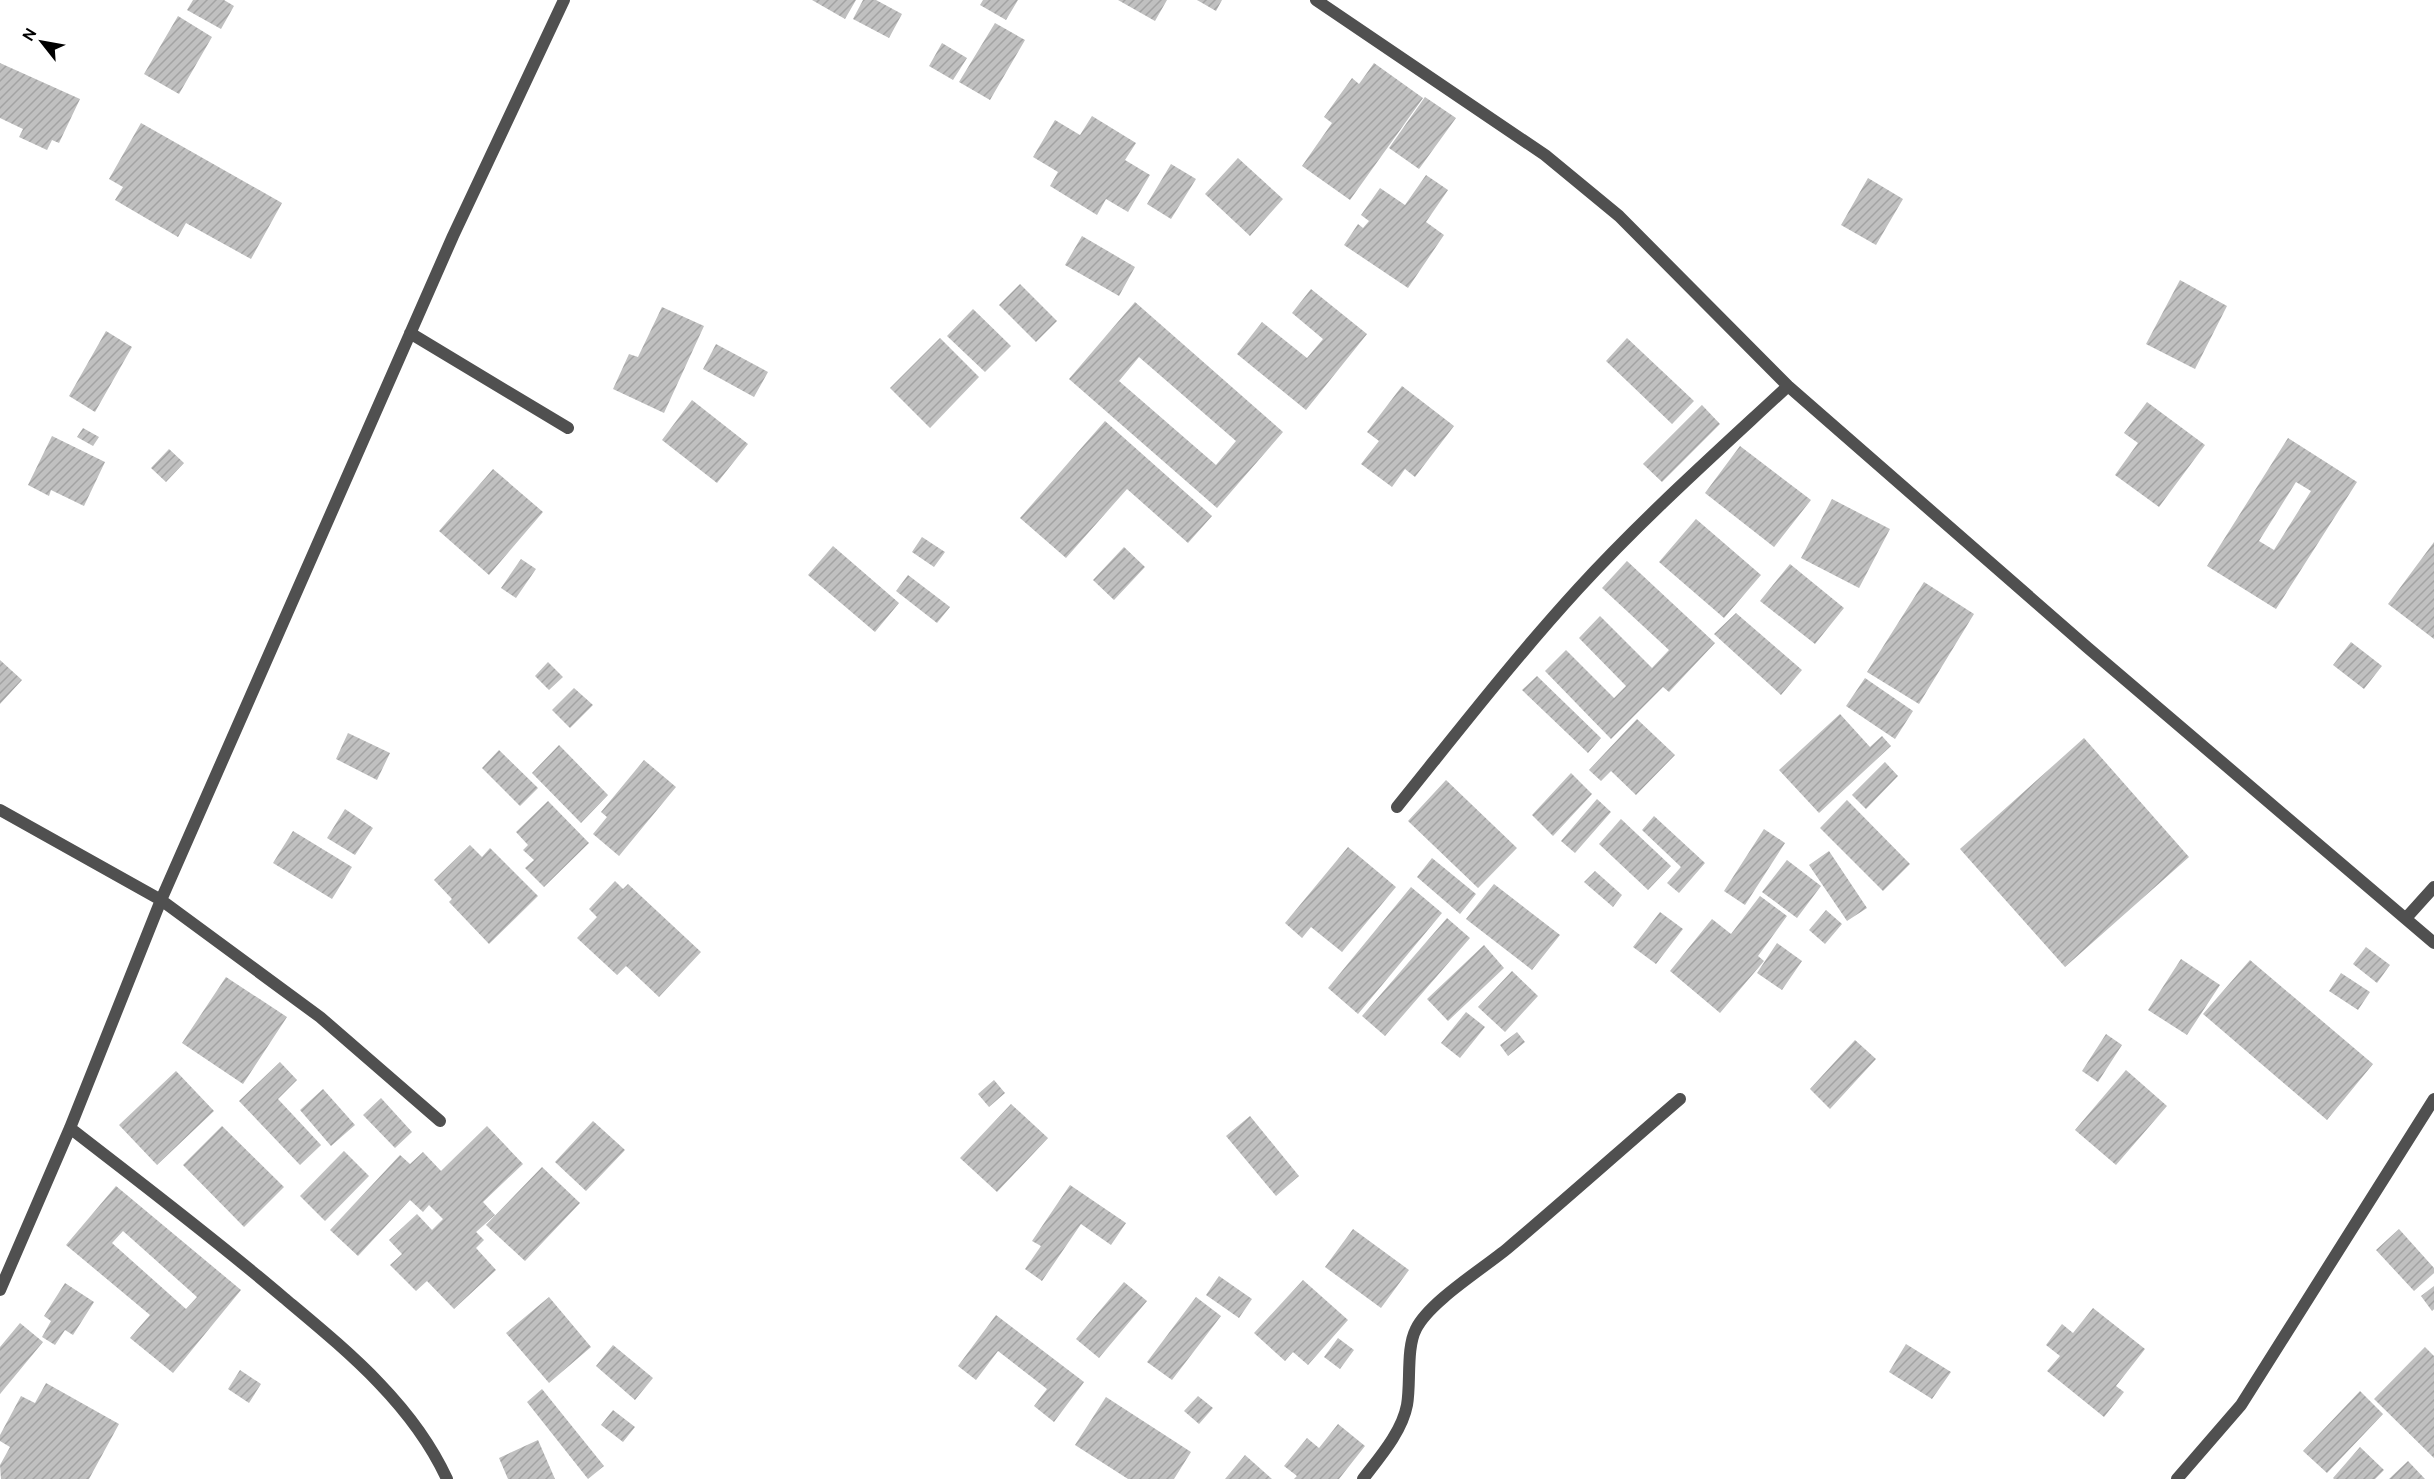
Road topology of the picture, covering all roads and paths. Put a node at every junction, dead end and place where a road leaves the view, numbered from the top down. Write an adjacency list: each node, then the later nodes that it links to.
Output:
1 (564, 0): 3 (street)
2 (1316, 0): 4 (street)
3 (410, 333): 5 (street); 9 (street)
4 (1788, 386): 6 (street); 10 (street)
5 (568, 428)
6 (1397, 807)
7 (0, 810): 9 (street)
8 (2434, 887): 10 (street)
9 (160, 900): 14 (street); 15 (street)
10 (2407, 917): 11 (street)
11 (2434, 943)
12 (1680, 1099): 18 (street)
13 (2434, 1099): 19 (street)
14 (440, 1121)
15 (70, 1128): 16 (street); 17 (street)
16 (0, 1290)
17 (447, 1479)
18 (1363, 1479)
19 (2177, 1479)

